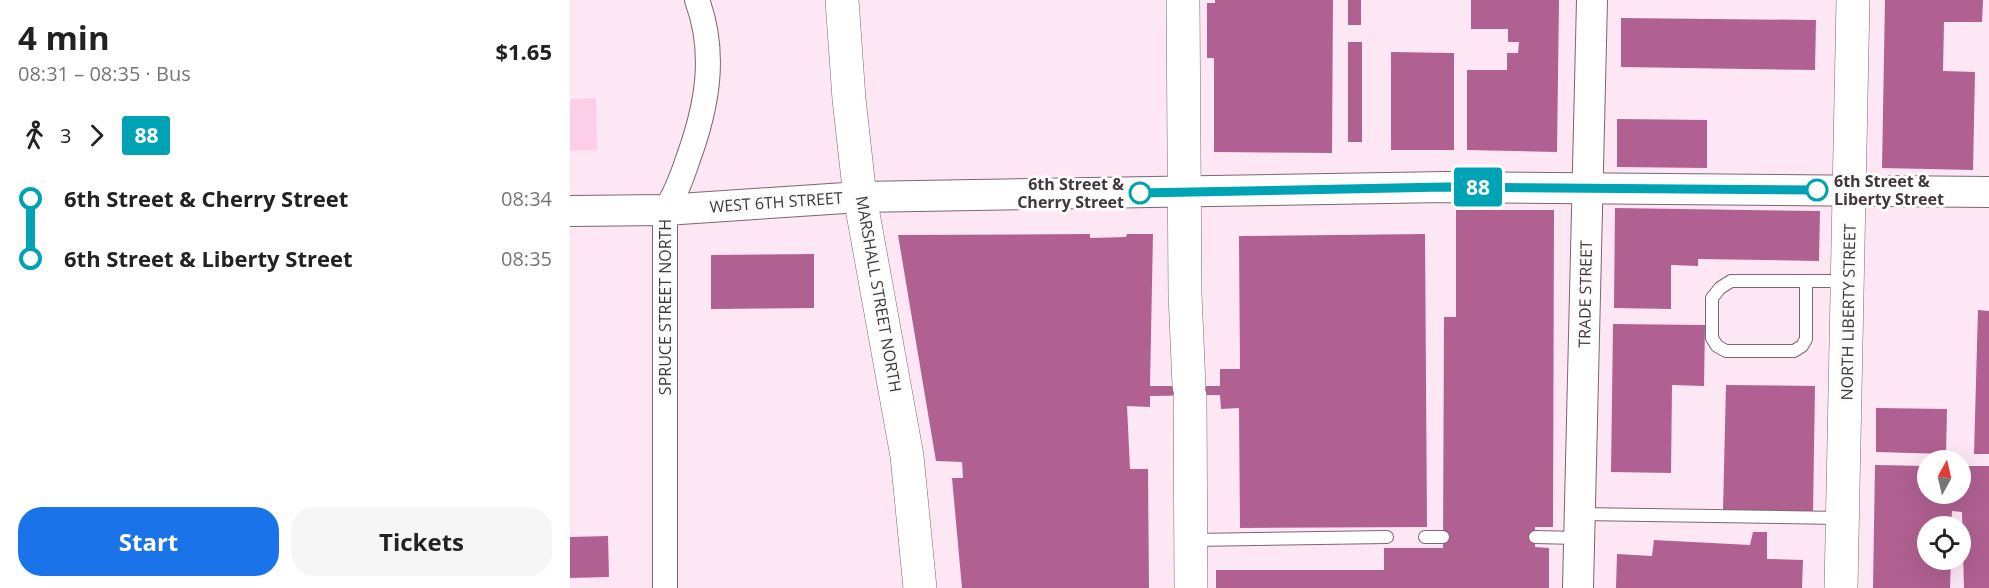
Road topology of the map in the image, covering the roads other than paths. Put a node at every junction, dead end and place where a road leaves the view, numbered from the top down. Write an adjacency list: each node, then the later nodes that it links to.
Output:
1 (697, 0): 11 (street, SPRUCE STREET NORTH)
2 (842, 0): 10 (main road, MARSHALL STREET NORTH)
3 (1183, 0): 8 (main road)
4 (1592, 0): 6 (street, TRADE STREET)
5 (1853, 0): 7 (main road, NORTH LIBERTY STREET)
6 (1587, 188): 7 (street, WEST 6TH STREET); 8 (street, WEST 6TH STREET); 16 (street, TRADE STREET)
7 (1851, 191): 9 (street, WEST 6TH STREET); 14 (main road, NORTH LIBERTY STREET)
8 (1184, 192): 10 (street, WEST 6TH STREET); 19 (main road)
9 (1989, 192)
10 (860, 196): 11 (street, WEST 6TH STREET); 21 (main road, MARSHALL STREET NORTH)
11 (665, 210): 12 (street, WEST 6TH STREET); 20 (street, SPRUCE STREET NORTH)
12 (570, 211)
13 (1806, 281): 13 (lane); 14 (lane)
14 (1848, 281): 15 (main road, NORTH LIBERTY STREET)
15 (1843, 518): 16 (lane); 24 (main road, NORTH LIBERTY STREET)
16 (1579, 526): 18 (lane); 23 (street, TRADE STREET)
17 (1387, 537): 19 (lane)
18 (1535, 537)
19 (1191, 540): 22 (main road)
20 (664, 588)
21 (920, 588)
22 (1191, 588)
23 (1578, 588)
24 (1841, 588)

